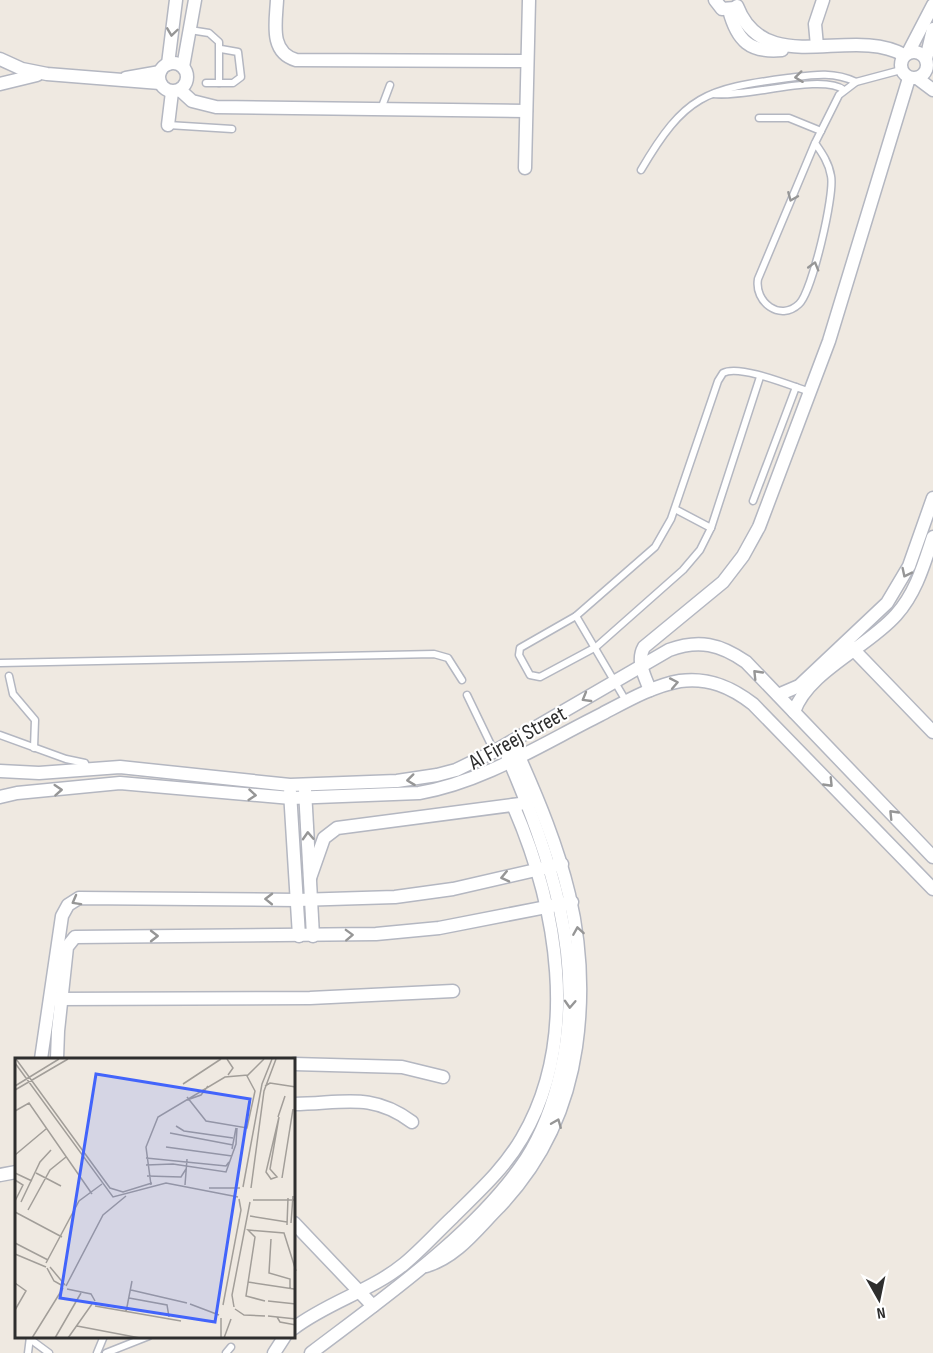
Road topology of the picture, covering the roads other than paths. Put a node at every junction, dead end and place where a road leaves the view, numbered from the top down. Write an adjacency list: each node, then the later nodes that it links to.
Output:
1 (176, 0): 18 (street, one-way to 18)
2 (195, 0): 10 (street)
3 (277, 0): 15 (street)
4 (529, 0): 15 (street)
5 (715, 0): 8 (street)
6 (823, 0): 11 (street)
7 (933, 5): 13 (street)
8 (735, 6): 11 (street)
9 (933, 29): 17 (street)
10 (190, 30): 12 (lane); 16 (street)
11 (817, 46): 13 (street)
12 (221, 49): 23 (lane); 23 (lane)
13 (906, 54): 17 (street); 17 (street)
14 (0, 59): 19 (street)
15 (527, 61): 32 (street)
16 (183, 67): 18 (street); 28 (street)
17 (919, 71): 21 (lane); 27 (street); 42 (street)
18 (163, 73): 19 (street); 28 (street)
19 (47, 74): 24 (street)
20 (761, 82): 21 (lane, one-way to 20); 29 (lane); 30 (lane)
21 (856, 82): 26 (lane)
22 (206, 83): 23 (lane)
23 (219, 83)
24 (0, 84)
25 (390, 85): 31 (lane)
26 (844, 90): 29 (lane); 36 (lane)
27 (933, 90)
28 (176, 91): 31 (street); 34 (street)
29 (761, 91): 30 (lane)
30 (713, 93): 39 (lane)
31 (381, 109): 32 (street)
32 (526, 111): 38 (street)
33 (759, 118): 36 (lane)
34 (168, 124): 35 (lane)
35 (232, 129)
36 (821, 131): 37 (lane)
37 (815, 143): 37 (lane, one-way to 37)
38 (525, 168)
39 (641, 170)
40 (760, 377): 41 (lane); 45 (lane); 46 (lane)
41 (796, 387): 42 (lane); 44 (lane)
42 (811, 393): 53 (street)
43 (933, 498): 48 (street)
44 (753, 501)
45 (675, 509): 46 (lane); 49 (lane)
46 (711, 528): 50 (lane)
47 (933, 537): 48 (street)
48 (921, 554): 51 (street)
49 (576, 616): 50 (lane); 50 (lane)
50 (596, 647): 56 (lane)
51 (851, 647): 59 (street); 61 (street); 62 (street)
52 (0, 663): 55 (lane)
53 (641, 666): 56 (street, Al Fireej Street); 57 (street); 59 (street, Al Fireej Street, one-way to 53)
54 (9, 676): 65 (lane)
55 (462, 680)
56 (615, 681): 60 (lane); 64 (street, Al Fireej Street, one-way to 64)
57 (650, 690): 60 (street, Al Fireej Street); 83 (street, Al Fireej Street, one-way to 83)
58 (467, 695): 64 (lane)
59 (778, 695): 61 (street, Al Fireej Street)
60 (626, 701): 66 (street, Al Fireej Street)
61 (794, 712): 79 (street, Al Fireej Street, one-way to 61)
62 (933, 732)
63 (0, 735): 65 (lane)
64 (503, 746): 66 (street); 71 (street, Al Fireej Street, one-way to 71)
65 (34, 748): 68 (lane)
66 (514, 758): 76 (street, Al Fireej Street); 77 (street)
67 (120, 767): 68 (street, Al Fireej Street); 70 (street); 72 (street, Al Fireej Street)
68 (83, 769): 69 (street, Al Fireej Street); 73 (street)
69 (0, 771)
70 (120, 783): 73 (street, Al Fireej Street); 75 (street, Al Fireej Street, one-way to 75)
71 (305, 784): 72 (street, Al Fireej Street); 76 (street)
72 (290, 785): 75 (street)
73 (80, 788): 74 (street, Al Fireej Street, one-way to 73)
74 (0, 797)
75 (291, 798): 76 (street, Al Fireej Street); 84 (street)
76 (306, 798): 82 (street, one-way to 76)
77 (533, 803): 78 (street); 80 (street)
78 (513, 805): 81 (street); 82 (street)
79 (933, 857)
80 (556, 866): 81 (street); 86 (street)
81 (537, 870): 85 (street, one-way to 85); 87 (street)
82 (310, 878): 85 (street)
83 (933, 889)
84 (297, 900): 85 (street); 88 (street); 91 (street, one-way to 91)
85 (311, 900): 89 (street)
86 (566, 903): 87 (street); 102 (street)
87 (546, 908): 89 (street, one-way to 87); 101 (street)
88 (299, 936): 89 (street); 91 (street, one-way to 88)
89 (313, 936)
90 (453, 991): 91 (street)
91 (56, 999): 92 (street); 93 (street)
92 (41, 1058)
93 (57, 1058)
94 (296, 1064): 95 (street)
95 (443, 1077)
96 (296, 1104): 97 (street)
97 (412, 1122)
98 (15, 1172): 99 (street)
99 (0, 1175)
100 (296, 1225): 101 (street)
101 (358, 1291): 102 (street); 103 (street)
102 (373, 1306): 115 (street)
103 (296, 1327)
104 (30, 1338): 109 (lane); 110 (lane)
105 (103, 1338): 111 (lane)
106 (144, 1338): 112 (lane)
107 (284, 1338): 114 (street)
108 (231, 1347): 113 (lane)
109 (28, 1353)
110 (49, 1353)
111 (97, 1353)
112 (106, 1353)
113 (226, 1353)
114 (274, 1353)
115 (312, 1353)

